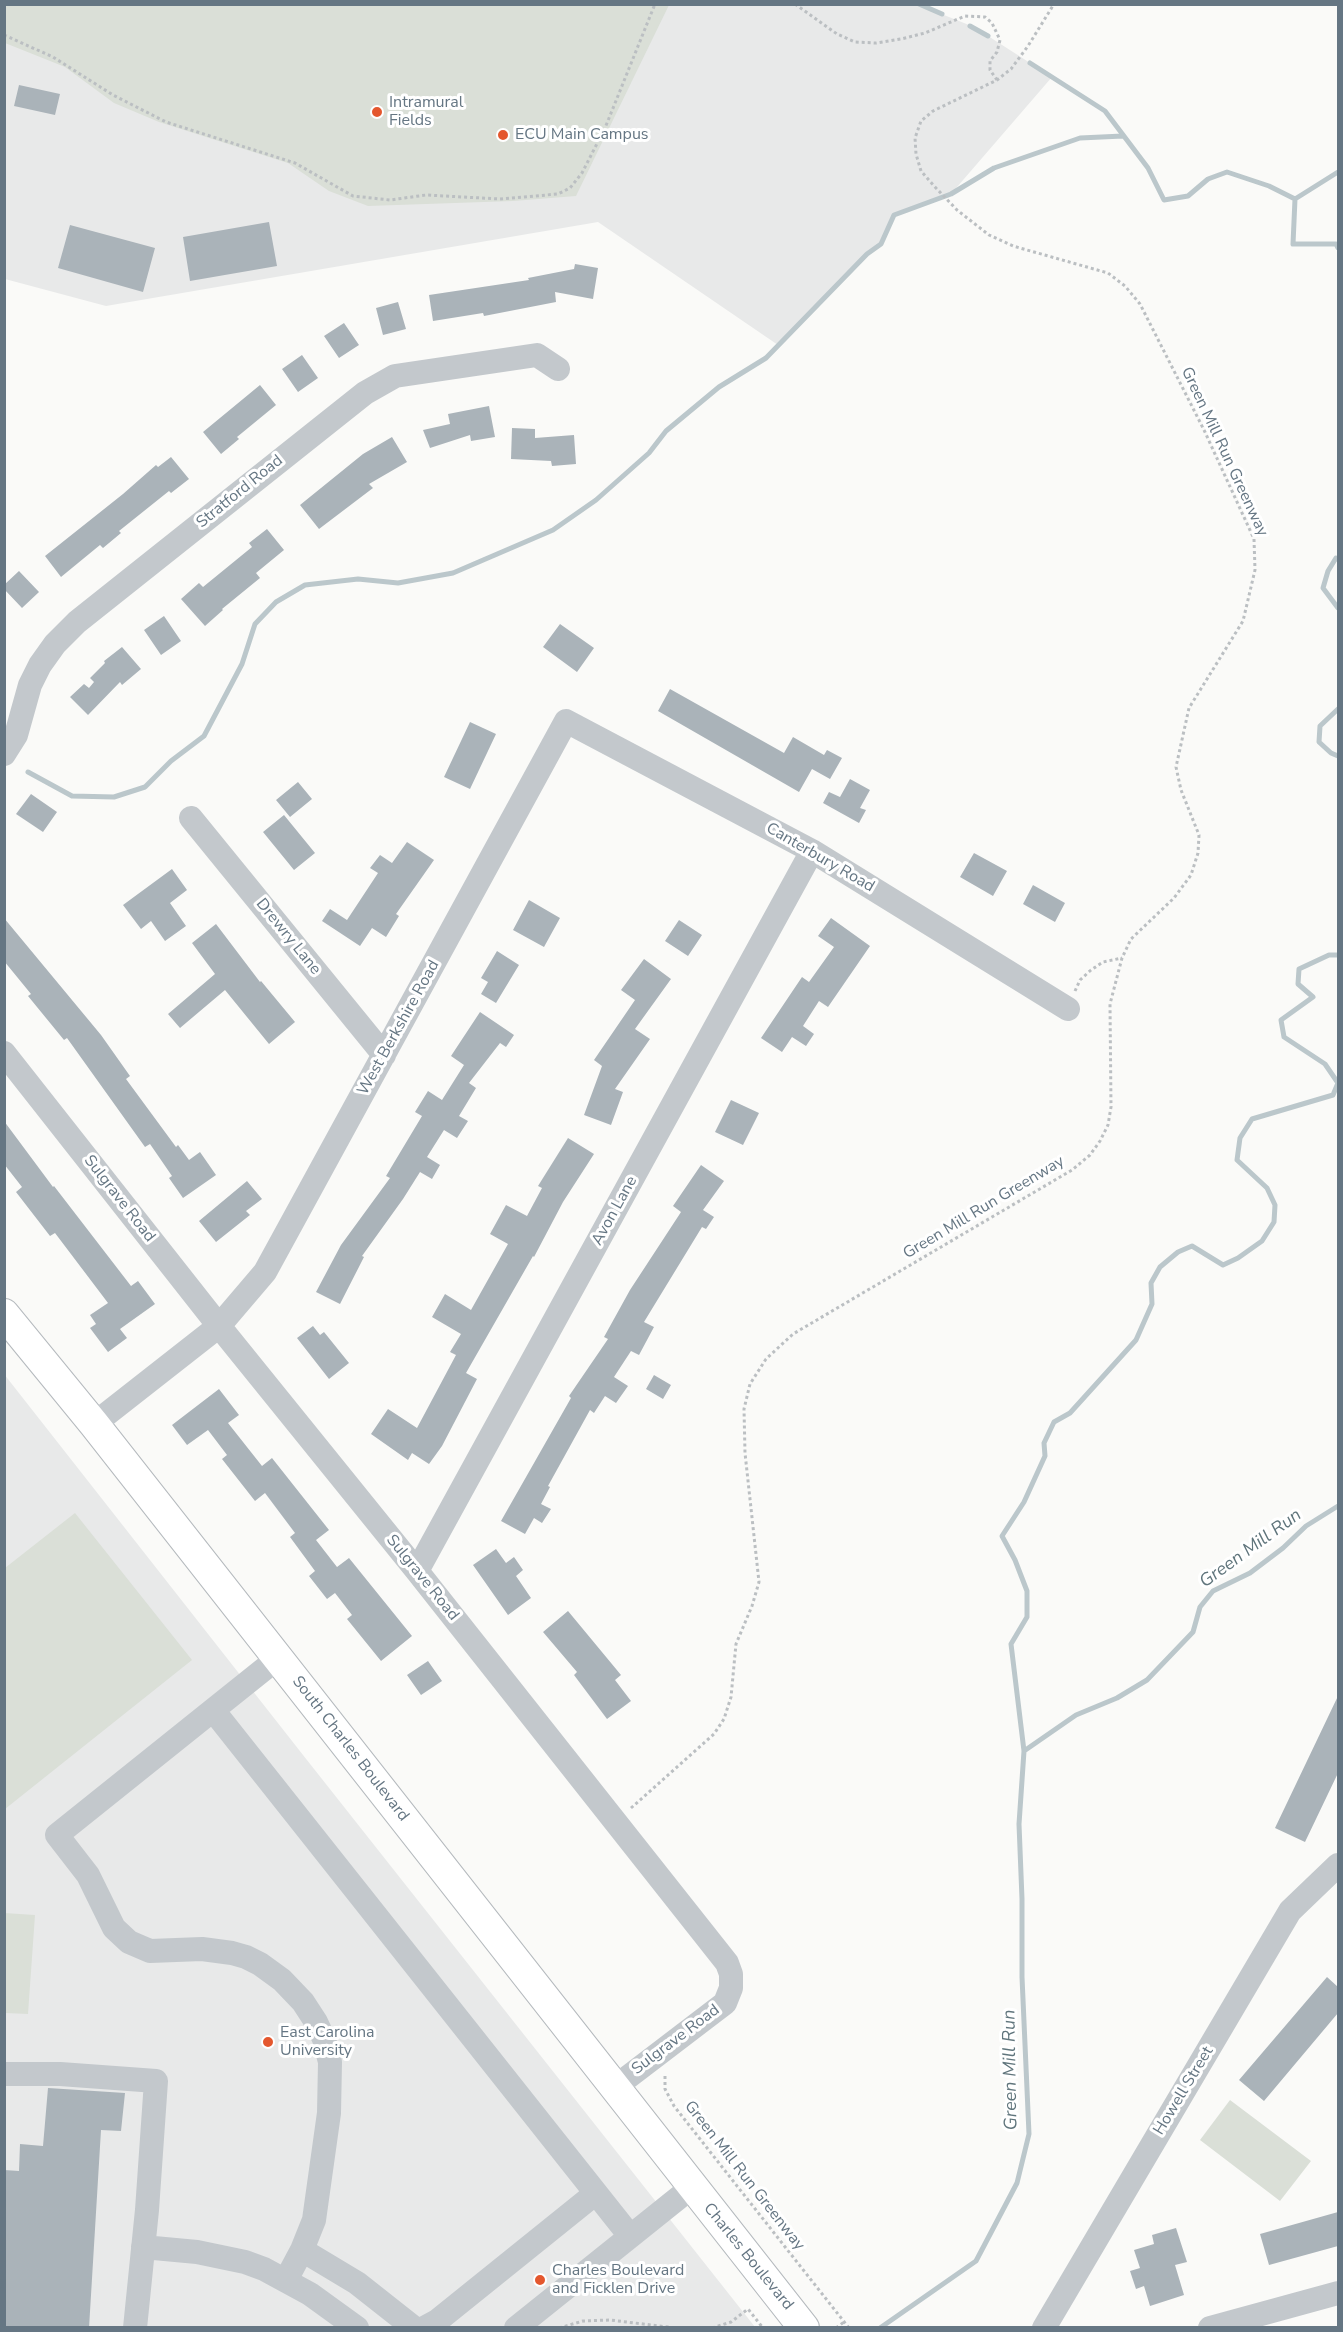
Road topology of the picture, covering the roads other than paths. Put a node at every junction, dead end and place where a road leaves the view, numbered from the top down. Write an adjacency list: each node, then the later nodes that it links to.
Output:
1 (558, 369): 3 (street, Stratford Road)
2 (566, 721): 5 (street, Canterbury Road); 8 (street, West Berkshire Road)
3 (4, 754)
4 (191, 818): 8 (street, Drewry Lane)
5 (813, 851): 6 (street, Canterbury Road); 12 (street, Avon Lane)
6 (1068, 1009)
7 (4, 1053): 10 (street, Sulgrave Road)
8 (384, 1055): 10 (street, West Berkshire Road)
9 (4, 1314): 11 (main road, South Charles Boulevard)
10 (219, 1326): 11 (street, West Berkshire Road); 12 (street, Sulgrave Road)
11 (94, 1424): 13 (main road, South Charles Boulevard)
12 (417, 1571): 17 (street, Sulgrave Road)
13 (278, 1658): 14 (street); 17 (main road, South Charles Boulevard)
14 (213, 1710): 19 (street); 22 (street)
15 (1338, 1865): 31 (street, Howell Street)
16 (4, 2074): 21 (street)
17 (615, 2087): 18 (main road, South Charles Boulevard)
18 (692, 2187): 20 (street); 30 (main road, Charles Boulevard)
19 (596, 2193): 20 (street); 28 (street)
20 (630, 2236): 29 (street)
21 (143, 2247): 23 (street); 25 (street)
22 (302, 2250): 23 (street); 27 (street)
23 (286, 2280): 26 (street)
24 (1338, 2293): 32 (street)
25 (135, 2328)
26 (357, 2328)
27 (414, 2328)
28 (424, 2328)
29 (516, 2328)
30 (804, 2328)
31 (1044, 2328)
32 (1210, 2328)

